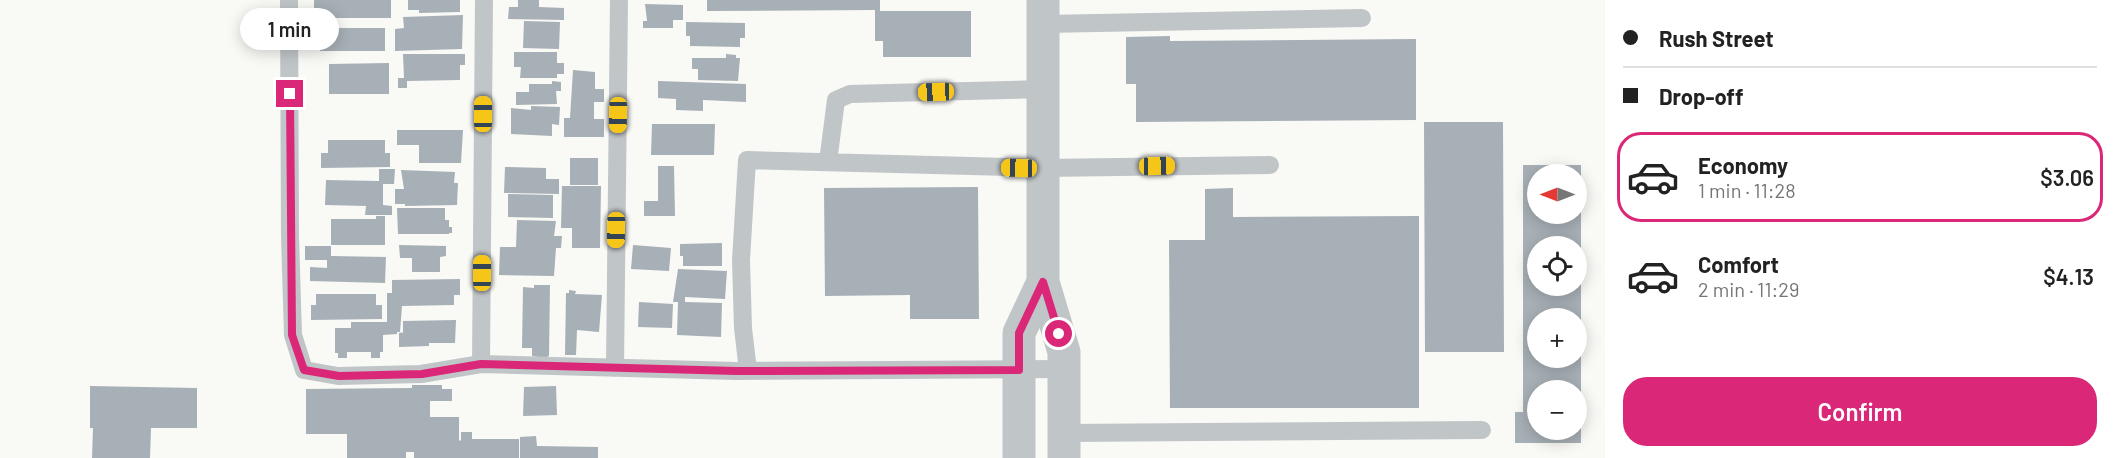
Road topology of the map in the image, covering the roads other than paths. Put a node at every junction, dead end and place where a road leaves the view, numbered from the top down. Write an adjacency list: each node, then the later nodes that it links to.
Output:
1 (290, 0): 11 (lane)
2 (484, 0): 11 (lane)
3 (619, 0): 12 (lane)
4 (1043, 12): 5 (lane); 6 (street)
5 (1362, 18)
6 (1043, 89): 7 (lane); 9 (street)
7 (828, 162): 9 (lane); 15 (lane)
8 (1270, 165): 9 (lane)
9 (1043, 168): 10 (street)
10 (1043, 282): 13 (street); 14 (street)
11 (481, 364): 12 (lane)
12 (615, 368): 15 (lane)
13 (1065, 369): 14 (lane); 17 (street)
14 (1019, 370): 15 (lane); 18 (street)
15 (748, 371)
16 (1482, 430): 17 (lane)
17 (1064, 445)
18 (1019, 458)

